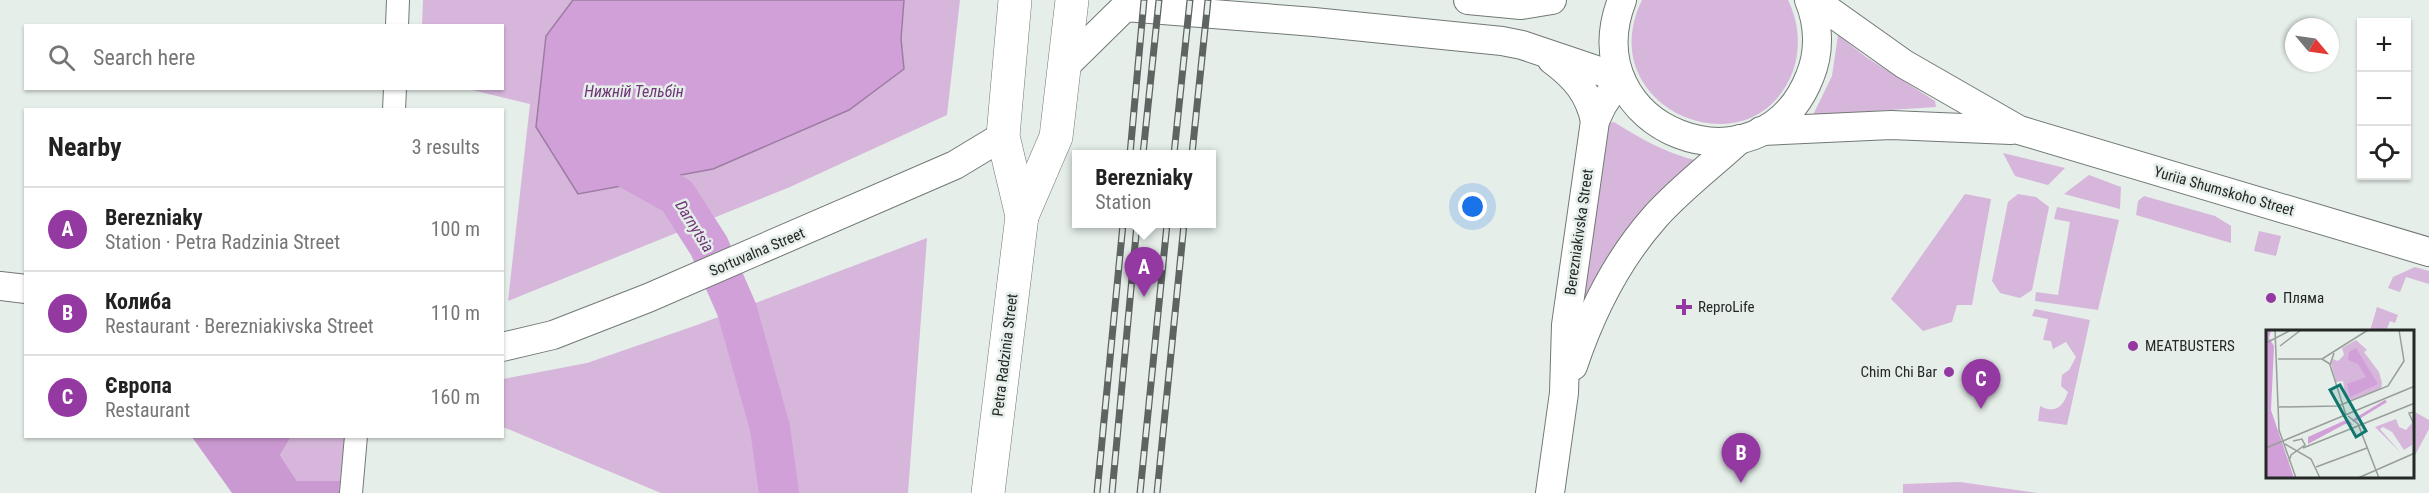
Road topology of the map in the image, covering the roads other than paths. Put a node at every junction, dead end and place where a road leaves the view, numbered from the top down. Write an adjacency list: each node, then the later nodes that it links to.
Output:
1 (398, 0): 9 (street)
2 (1015, 0): 18 (main road, Petra Radzinia Street)
3 (1072, 0): 11 (main road, Petra Radzinia Street)
4 (1468, 0): 5 (street)
5 (1550, 0)
6 (1622, 0): 12 (street, Yuriia Shumskoho Street)
7 (1809, 0): 17 (street, Berezniakivska Street)
8 (1814, 0): 16 (street, Yuriia Shumskoho Street)
9 (397, 24)
10 (1530, 47): 11 (street); 12 (street); 15 (street)
11 (1063, 68): 19 (main road, Petra Radzinia Street)
12 (1620, 78): 15 (street, Berezniakivska Street); 17 (street, Yuriia Shumskoho Street)
13 (395, 90): 14 (street)
14 (394, 108)
15 (1595, 121): 24 (street, Berezniakivska Street)
16 (2019, 130): 17 (street, Yuriia Shumskoho Street); 20 (street, Yuriia Shumskoho Street)
17 (1751, 135): 24 (street, Berezniakivska Street)
18 (1003, 136): 19 (main road, Petra Radzinia Street); 23 (street, Sortuvalna Street)
19 (1022, 216): 27 (main road, Petra Radzinia Street)
20 (2429, 252)
21 (0, 286): 22 (street)
22 (24, 289)
23 (504, 346)
24 (1564, 393): 28 (street, Berezniakivska Street)
25 (356, 438): 26 (street)
26 (351, 493)
27 (987, 493)
28 (1550, 493)

